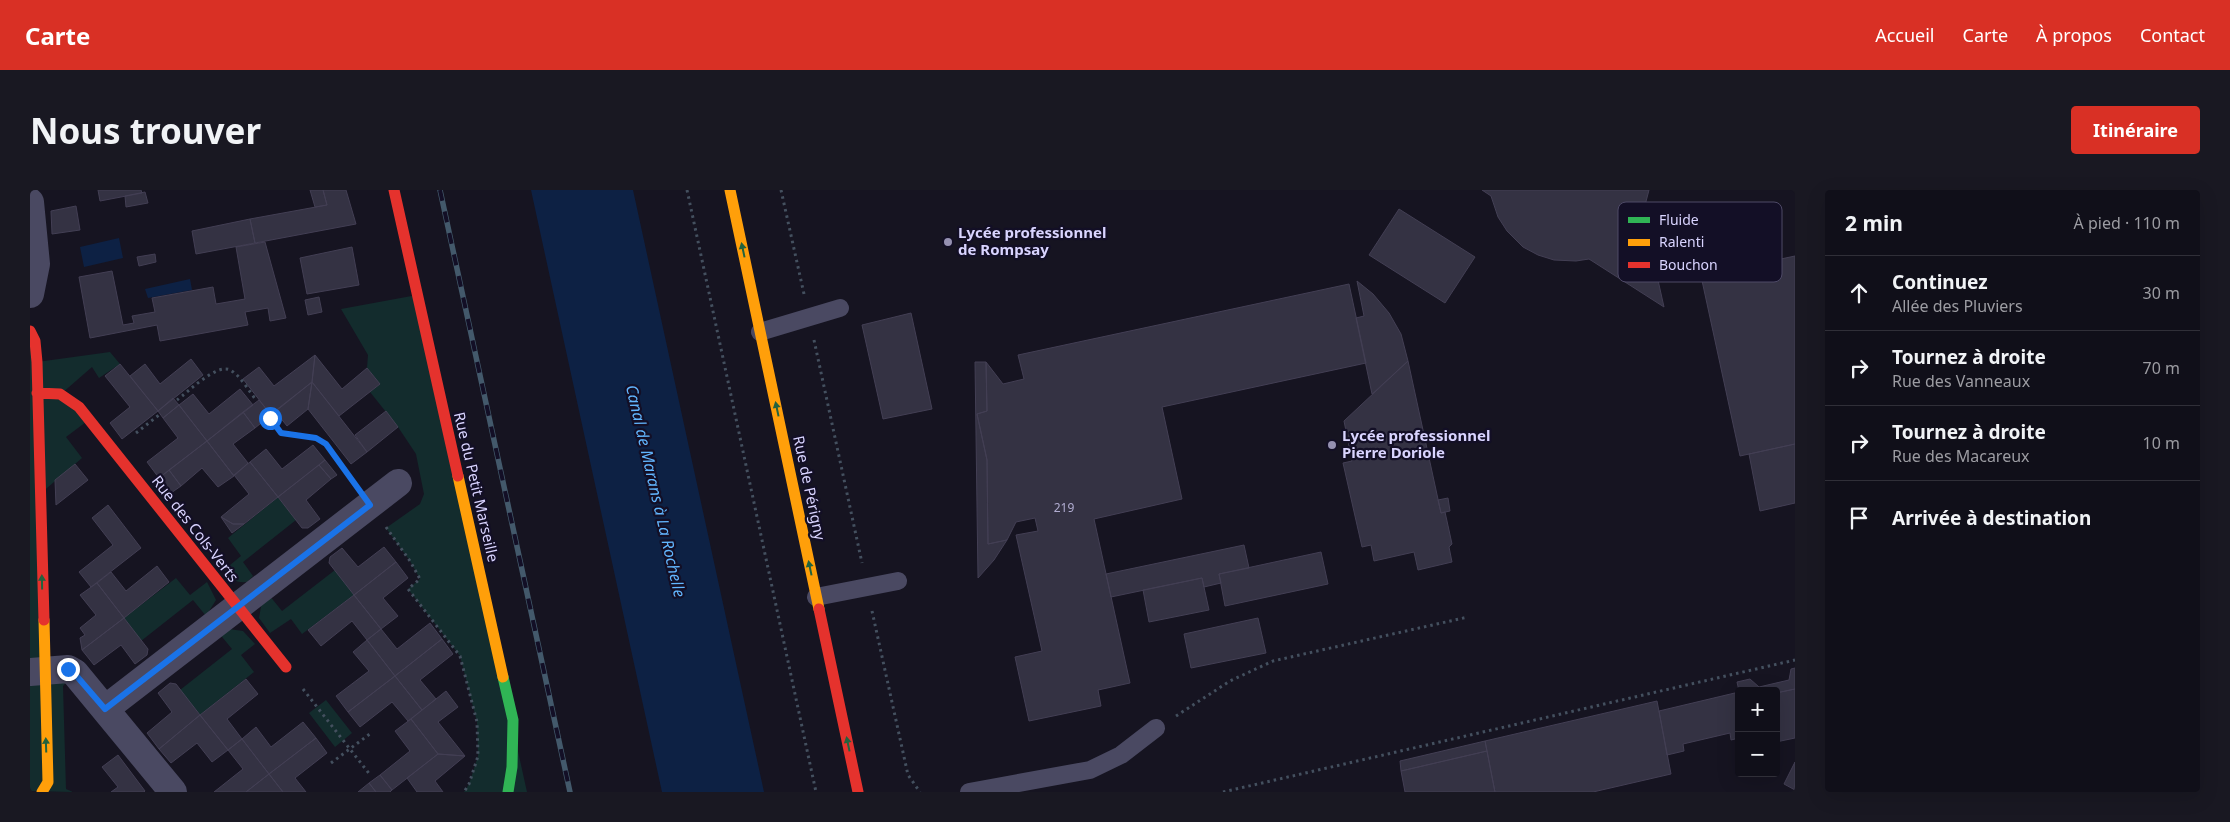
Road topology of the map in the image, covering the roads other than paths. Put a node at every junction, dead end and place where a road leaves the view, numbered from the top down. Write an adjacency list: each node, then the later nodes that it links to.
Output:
1 (394, 190): 19 (street, Rue du Petit Marseille)
2 (730, 190): 7 (street, Rue de Périgny, one-way to 2)
3 (30, 202): 4 (street)
4 (30, 294)
5 (840, 308): 7 (lane)
6 (30, 331): 8 (street)
7 (760, 332): 11 (street, Rue de Périgny, one-way to 7)
8 (37, 393): 12 (street, Rue des Cols-Verts); 14 (street, one-way to 8)
9 (398, 483): 12 (street)
10 (898, 581): 11 (lane)
11 (816, 597): 20 (street, Rue de Périgny, one-way to 11)
12 (239, 607): 13 (street, Rue des Cols-Verts); 15 (street)
13 (286, 667)
14 (37, 671): 15 (street); 17 (street, one-way to 14)
15 (105, 709): 18 (street)
16 (1156, 728): 21 (lane)
17 (42, 792)
18 (173, 792)
19 (508, 792)
20 (858, 792)
21 (969, 792)

